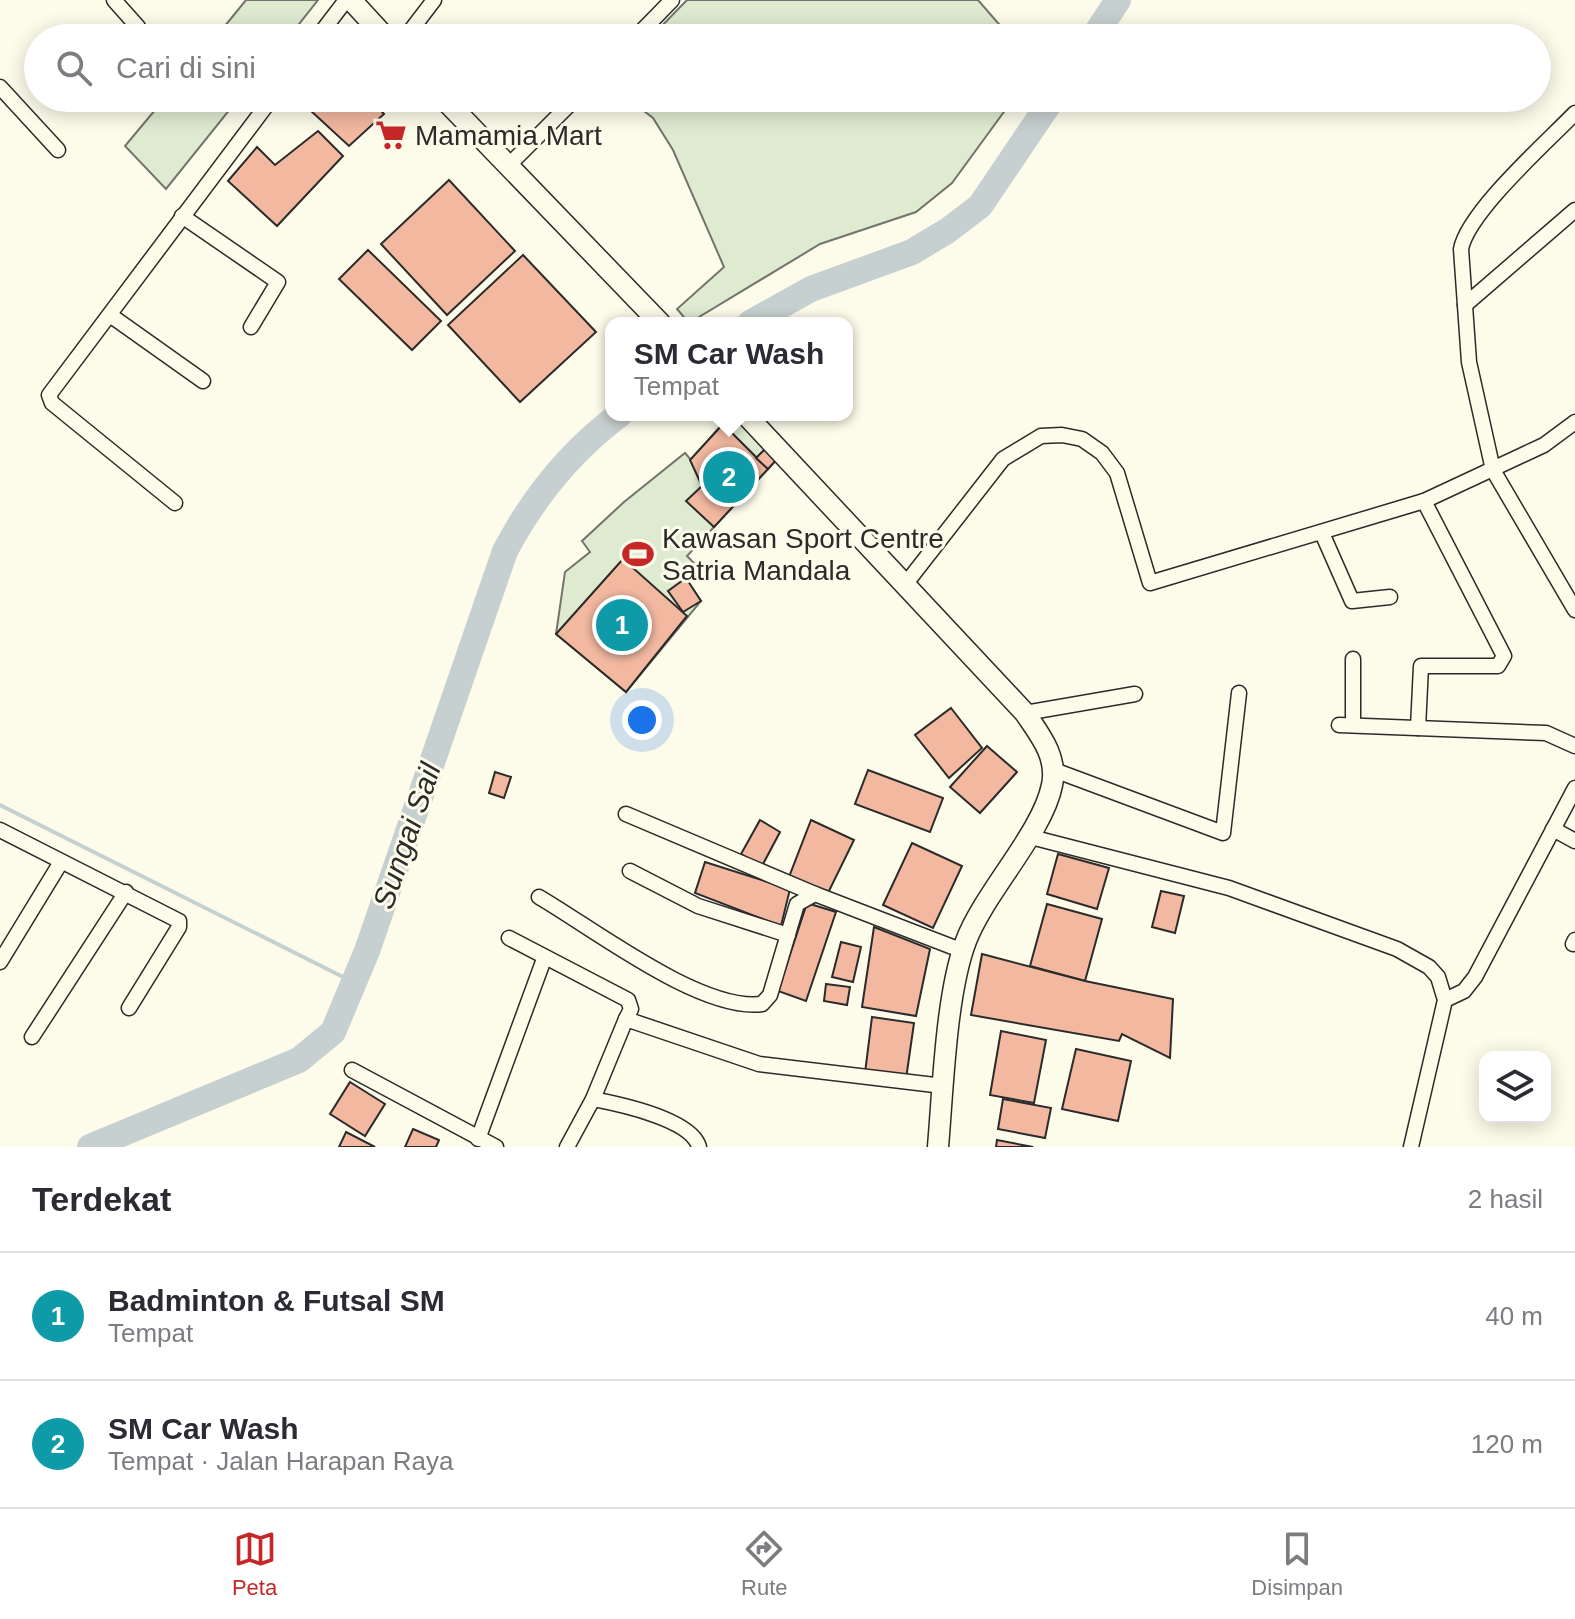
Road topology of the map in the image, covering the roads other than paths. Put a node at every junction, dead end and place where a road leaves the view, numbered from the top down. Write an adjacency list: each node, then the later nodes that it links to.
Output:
1 (114, 0): 5 (street)
2 (348, 0): 6 (street); 7 (main road)
3 (434, 0): 8 (street)
4 (672, 0): 9 (street)
5 (135, 24)
6 (328, 24)
7 (372, 24)
8 (416, 24)
9 (649, 24)
10 (0, 87): 15 (street)
11 (261, 112): 18 (street)
12 (456, 112): 16 (main road)
13 (562, 112): 16 (street)
14 (1575, 113): 19 (street)
15 (58, 150)
16 (508, 166): 21 (main road)
17 (1575, 210): 19 (street)
18 (182, 216): 20 (street); 22 (street)
19 (1465, 305): 26 (street)
20 (110, 315): 23 (street); 28 (street)
21 (654, 317)
22 (251, 327)
23 (203, 381)
24 (752, 421): 30 (main road)
25 (1575, 422): 26 (street)
26 (1493, 470): 27 (street); 32 (street)
27 (1424, 501): 29 (street); 37 (street)
28 (175, 503)
29 (1322, 533): 30 (street); 31 (street)
30 (904, 586): 36 (main road)
31 (1390, 597)
32 (1575, 610)
33 (1353, 659): 37 (street)
34 (1239, 693): 39 (street)
35 (1135, 694): 36 (street)
36 (1025, 713): 39 (main road)
37 (1418, 728): 38 (street)
38 (1575, 746)
39 (1054, 770): 44 (main road)
40 (1575, 788): 42 (street)
41 (626, 814): 49 (street)
42 (1553, 829): 45 (street); 56 (street)
43 (2, 835): 46 (street)
44 (1027, 836): 53 (main road); 56 (street)
45 (1575, 841)
46 (61, 862): 48 (street); 55 (street)
47 (630, 871): 51 (street)
48 (126, 892): 57 (street); 59 (street)
49 (815, 894): 51 (street); 53 (street)
50 (539, 897): 51 (street)
51 (788, 935)
52 (509, 938): 54 (street)
53 (963, 951): 61 (main road)
54 (544, 959): 58 (street); 63 (street)
55 (0, 962)
56 (1445, 1000): 68 (street)
57 (129, 1008)
58 (626, 1019): 61 (street); 62 (street)
59 (32, 1037)
60 (352, 1070): 63 (street)
61 (943, 1086): 67 (main road)
62 (593, 1099): 65 (street); 66 (street)
63 (478, 1139): 64 (street)
64 (496, 1147)
65 (567, 1147)
66 (699, 1147)
67 (938, 1147)
68 (1411, 1147)

